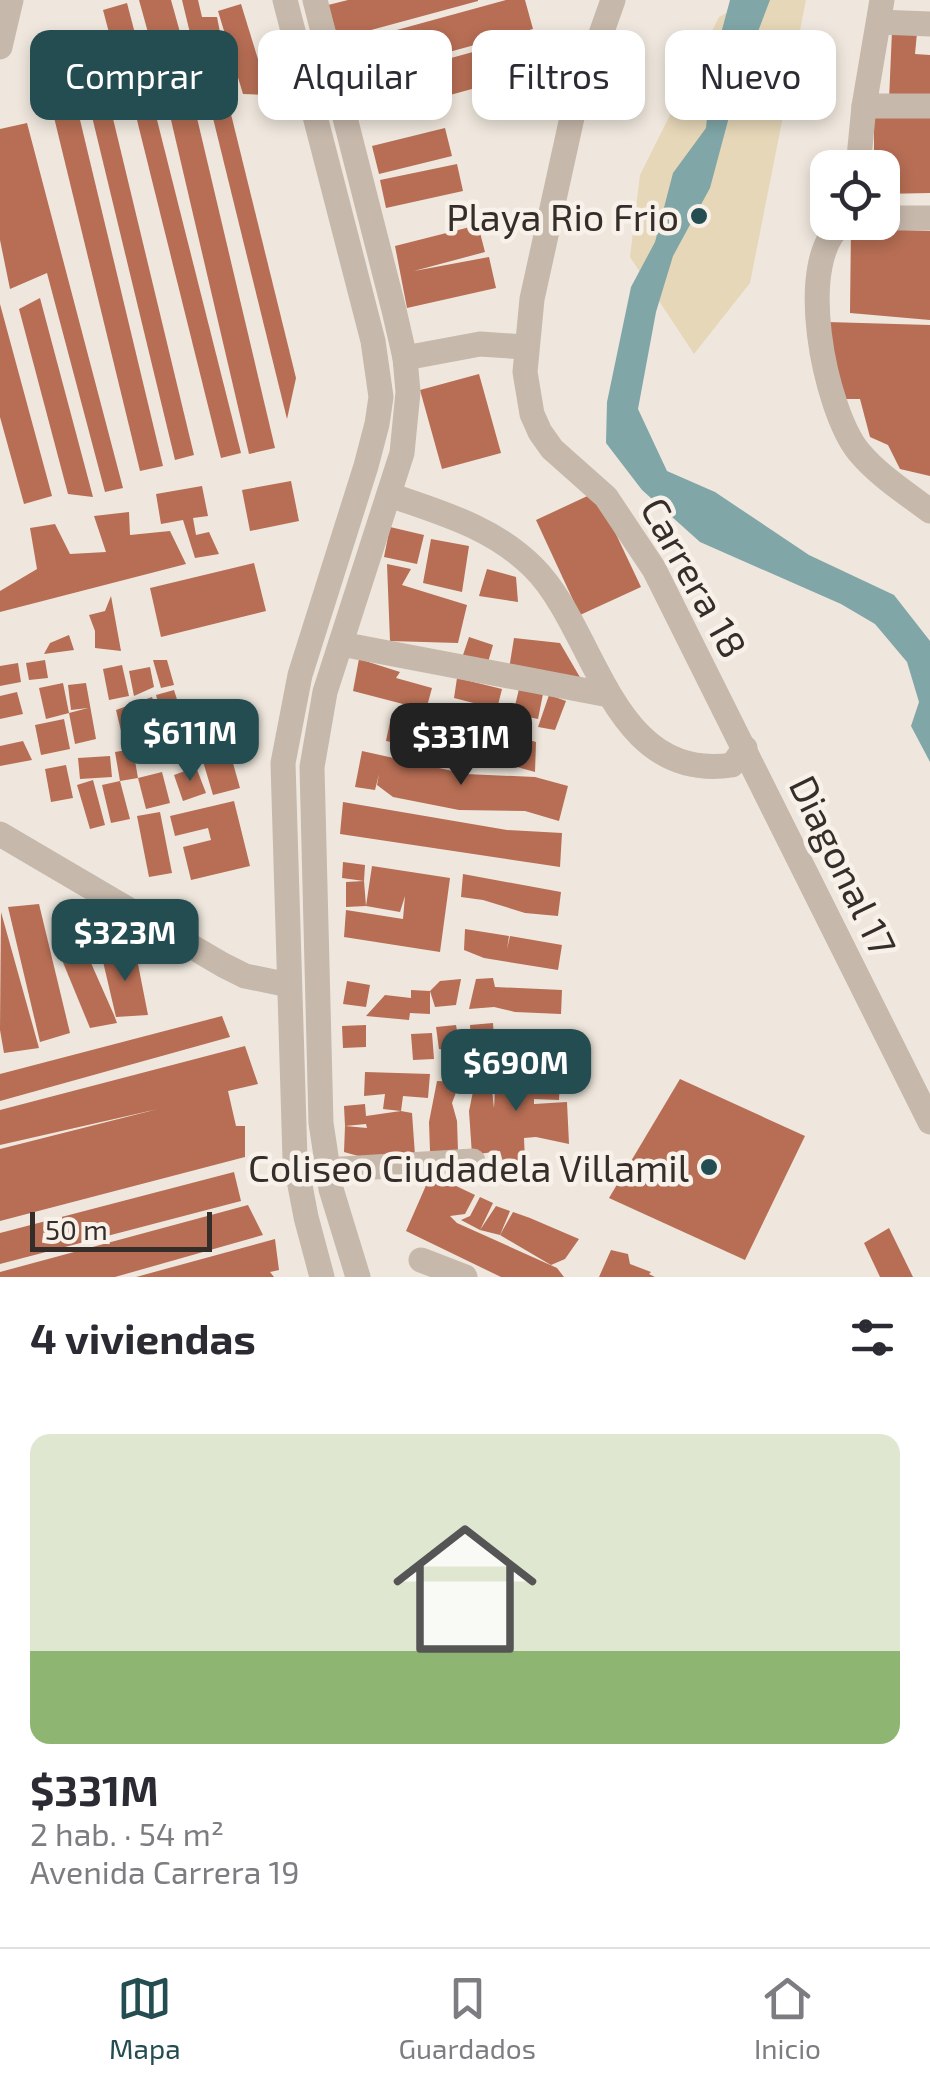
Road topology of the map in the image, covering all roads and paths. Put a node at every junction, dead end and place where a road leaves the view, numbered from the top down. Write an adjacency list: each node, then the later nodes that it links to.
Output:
1 (11, 0): 7 (street)
2 (285, 0): 22 (street)
3 (315, 0): 15 (street)
4 (613, 0): 14 (street, Carrera 18)
5 (881, 11): 6 (street); 8 (street)
6 (930, 24)
7 (0, 47)
8 (864, 106): 9 (street); 10 (street)
9 (930, 106)
10 (860, 150)
11 (900, 218): 12 (street)
12 (930, 218)
13 (828, 240): 17 (street)
14 (525, 347): 15 (street); 20 (street, Carrera 18)
15 (405, 358): 16 (street)
16 (390, 495): 18 (street); 19 (street)
17 (930, 511)
18 (341, 644): 19 (street); 25 (street)
19 (609, 695): 20 (street)
20 (744, 748): 23 (street, Diagonal 17)
21 (0, 834): 22 (street)
22 (289, 985): 27 (street)
23 (930, 1122)
24 (473, 1161): 25 (street)
25 (326, 1170): 28 (street)
26 (421, 1260): 29 (street)
27 (322, 1277)
28 (358, 1277)
29 (465, 1277)

